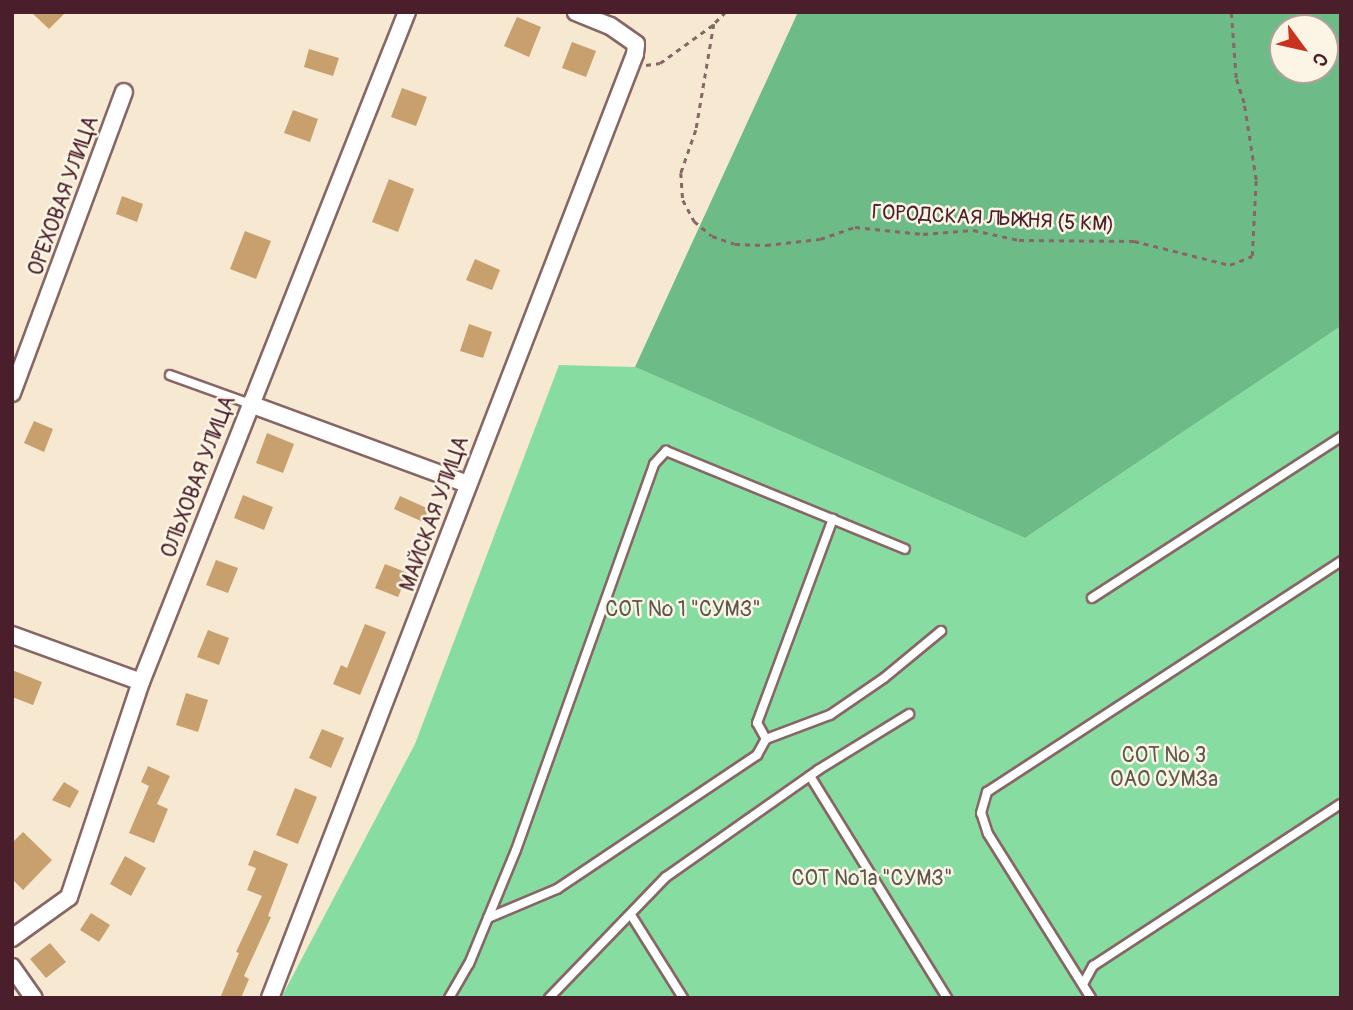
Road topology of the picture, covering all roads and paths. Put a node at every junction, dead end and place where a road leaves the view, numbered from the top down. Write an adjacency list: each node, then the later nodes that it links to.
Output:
1 (407, 12): 10 (street, ОЛЬХОВАЯ УЛИЦА)
2 (576, 12): 6 (street, МАЙСКАЯ УЛИЦА)
3 (726, 12): 5 (path)
4 (1231, 12): 5 (path, ГОРОДСКАЯ ЛЫЖНЯ (5 КМ))
5 (714, 23): 6 (path)
6 (630, 68): 12 (street, МАЙСКАЯ УЛИЦА)
7 (124, 92): 9 (street, ОРЕХОВАЯ УЛИЦА)
8 (170, 375): 10 (lane)
9 (12, 393)
10 (250, 404): 12 (street); 19 (street, ОЛЬХОВАЯ УЛИЦА)
11 (1341, 436): 16 (lane)
12 (468, 484): 30 (street, МАЙСКАЯ УЛИЦА)
13 (833, 519): 14 (lane); 21 (lane); 25 (lane)
14 (905, 549)
15 (1341, 561): 28 (lane)
16 (1092, 598)
17 (941, 631): 21 (lane)
18 (12, 635): 19 (street)
19 (141, 682): 26 (street, ОЛЬХОВАЯ УЛИЦА)
20 (909, 714): 22 (lane)
21 (766, 739): 25 (lane)
22 (810, 776): 24 (lane); 34 (lane)
23 (1341, 804): 28 (lane)
24 (631, 915): 32 (lane); 33 (lane)
25 (488, 918): 31 (lane)
26 (12, 938)
27 (12, 967): 29 (street)
28 (1083, 984): 35 (lane)
29 (34, 998)
30 (270, 998)
31 (449, 998)
32 (549, 998)
33 (683, 998)
34 (947, 998)
35 (1091, 998)

